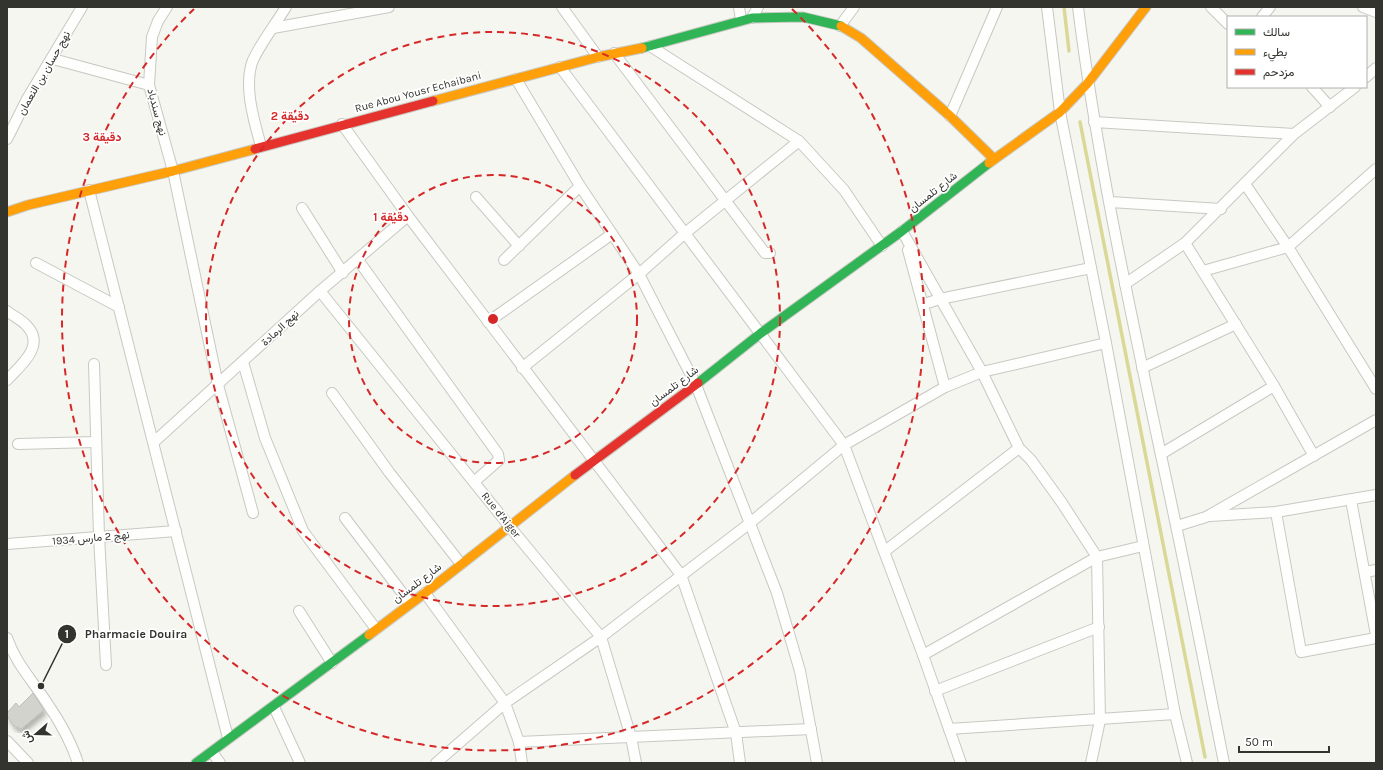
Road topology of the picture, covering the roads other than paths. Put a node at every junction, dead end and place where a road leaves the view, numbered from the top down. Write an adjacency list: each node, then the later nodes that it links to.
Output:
1 (82, 7): 26 (street, نهج حسان بن النعمان)
2 (167, 7): 32 (street, نهج سندباد)
3 (286, 7): 22 (street)
4 (389, 7): 22 (street)
5 (562, 7): 25 (street)
6 (739, 7): 19 (street)
7 (758, 7): 18 (street)
8 (854, 7): 21 (street)
9 (997, 7): 37 (street)
10 (1047, 7): 36 (street)
11 (1078, 7): 31 (street)
12 (1146, 7): 31 (main road, شارع تلمسان)
13 (1211, 7): 20 (street)
14 (1270, 7): 17 (street)
15 (1363, 7): 16 (street)
16 (1376, 12)
17 (1263, 16)
18 (752, 18): 19 (main road, Rue Abou Yousr Echaibani); 21 (main road, Rue Abou Yousr Echaibani)
19 (741, 20): 23 (main road, Rue Abou Yousr Echaibani)
20 (1227, 23)
21 (840, 26): 37 (main road, Rue Abou Yousr Echaibani)
22 (273, 28): 43 (street)
23 (650, 46): 24 (main road, Rue Abou Yousr Echaibani); 42 (street)
24 (614, 53): 25 (main road, Rue Abou Yousr Echaibani); 51 (street)
25 (598, 57): 27 (main road, Rue Abou Yousr Echaibani)
26 (53, 59): 32 (street); 41 (street, نهج حسان بن النعمان)
27 (560, 67): 30 (main road, Rue Abou Yousr Echaibani); 59 (street)
28 (1376, 68): 29 (street)
29 (1367, 76)
30 (516, 79): 39 (main road, Rue Abou Yousr Echaibani); 48 (street)
31 (1087, 84): 36 (main road, شارع تلمسان); 38 (street)
32 (148, 85): 46 (street, نهج سندباد)
33 (1313, 88): 35 (street)
34 (1354, 88): 35 (street)
35 (1330, 106): 40 (street)
36 (1060, 112): 44 (main road, شارع تلمسان); 68 (street)
37 (950, 116): 44 (main road, Rue Abou Yousr Echaibani)
38 (1094, 122): 40 (street); 52 (street)
39 (342, 124): 43 (main road, Rue Abou Yousr Echaibani); 56 (street)
40 (1294, 134): 47 (street)
41 (7, 139)
42 (799, 141): 51 (street); 62 (street)
43 (261, 146): 46 (main road, Rue Abou Yousr Echaibani)
44 (994, 159): 57 (main road, شارع تلمسان)
45 (1376, 169): 63 (street)
46 (173, 171): 49 (main road, Rue Abou Yousr Echaibani); 89 (street, نهج سندباد)
47 (1245, 184): 54 (street); 63 (street)
48 (580, 186): 58 (street); 61 (street)
49 (89, 190): 55 (main road); 76 (street)
50 (476, 196): 61 (street)
51 (725, 201): 59 (street); 64 (street)
52 (1110, 202): 54 (street); 72 (street)
53 (302, 208): 70 (street)
54 (1221, 209): 60 (street)
55 (7, 212)
56 (408, 216): 65 (street, نهج الرمادة); 78 (street)
57 (902, 231): 62 (main road, شارع تلمسان); 74 (street); 75 (street)
58 (612, 234): 71 (street); 78 (street)
59 (684, 234): 71 (street); 80 (street)
60 (1185, 243): 69 (street); 72 (street)
61 (519, 246): 66 (street)
62 (882, 246): 80 (main road, شارع تلمسان)
63 (1288, 247): 69 (street); 92 (street)
64 (770, 254)
65 (358, 260): 70 (street, نهج الرمادة); 103 (street)
66 (504, 260)
67 (36, 264): 76 (street)
68 (1091, 268): 74 (street); 81 (street)
69 (1203, 271): 79 (street)
70 (343, 273): 73 (street, نهج الرمادة)
71 (639, 274): 84 (street); 88 (street)
72 (1125, 284): 85 (street)
73 (320, 291): 82 (street, نهج الرمادة); 103 (street, Rue d'Aiger)
74 (940, 299): 75 (street); 86 (street)
75 (924, 304): 91 (street)
76 (119, 307): 96 (street)
77 (7, 311): 87 (street)
78 (488, 322): 84 (street)
79 (1236, 324): 85 (street); 90 (street)
80 (761, 333): 88 (main road, شارع تلمسان); 98 (street)
81 (1106, 343): 86 (street); 116 (street)
82 (243, 362): 89 (street, نهج الرمادة); 127 (street)
83 (94, 364): 95 (street)
84 (522, 368): 102 (street)
85 (1142, 368): 100 (street)
86 (982, 372): 91 (street); 99 (street)
87 (7, 380)
88 (696, 384): 102 (main road, شارع تلمسان); 110 (street)
89 (218, 385): 96 (street, نهج الرمادة); 107 (street, نهج سندباد)
90 (1274, 386): 100 (street); 101 (street)
91 (945, 387): 98 (street)
92 (1376, 388)
93 (332, 393): 119 (street)
94 (1376, 420): 101 (street)
95 (96, 442): 97 (street); 114 (street)
96 (154, 442): 113 (street)
97 (18, 444)
98 (844, 446): 110 (street); 117 (street)
99 (1019, 448): 117 (street); 118 (street)
100 (1161, 454): 111 (street)
101 (1314, 456): 108 (street)
102 (594, 460): 112 (main road, شارع تلمسان); 122 (street)
103 (474, 482): 112 (street, Rue d'Aiger)
104 (1376, 495): 105 (street)
105 (1351, 500): 106 (street); 121 (street)
106 (1276, 512): 108 (street); 128 (street)
107 (252, 513)
108 (1206, 517): 111 (street)
109 (345, 518): 124 (street)
110 (750, 523): 122 (street); 139 (street)
111 (1177, 526): 160 (street)
112 (510, 527): 119 (main road, شارع تلمسان); 129 (street, Rue d'Aiger)
113 (176, 532): 114 (street, نهج 2 مارس 1934); 143 (street)
114 (99, 536): 115 (street, نهج 2 مارس 1934); 133 (street)
115 (7, 544)
116 (1143, 546): 118 (street); 137 (street)
117 (885, 551): 131 (street)
118 (1096, 557): 126 (street); 131 (street)
119 (461, 564): 123 (main road, شارع تلمسان)
120 (1376, 570): 121 (street)
121 (1365, 572): 128 (street)
122 (681, 575): 129 (street); 141 (street)
123 (425, 593): 124 (main road, شارع تلمسان); 135 (street)
124 (410, 604): 127 (main road, شارع تلمسان)
125 (299, 611): 132 (street)
126 (1099, 627): 134 (street); 138 (street)
127 (376, 629): 132 (main road, شارع تلمسان)
128 (1376, 636)
129 (601, 637): 135 (street); 142 (street, Rue d'Aiger)
130 (7, 638): 148 (street)
131 (923, 655): 134 (street)
132 (332, 663): 136 (main road, شارع تلمسان)
133 (106, 666)
134 (935, 691): 140 (street)
135 (505, 703): 145 (street); 152 (street)
136 (274, 707): 143 (main road, شارع تلمسان); 151 (street)
137 (1175, 714): 138 (street); 159 (street)
138 (1100, 720): 140 (street); 158 (street)
139 (811, 729): 141 (street); 156 (street)
140 (949, 729): 157 (street)
141 (736, 733): 142 (street); 155 (street)
142 (631, 737): 145 (street); 154 (street, Rue d'Aiger)
143 (228, 738): 146 (main road, شارع تلمسان)
144 (7, 741): 147 (street)
145 (519, 742): 153 (street)
146 (212, 752): 149 (main road, شارع تلمسان); 150 (street)
147 (28, 763)
148 (78, 763)
149 (196, 763)
150 (220, 763)
151 (300, 763)
152 (436, 763)
153 (522, 763)
154 (636, 763)
155 (740, 763)
156 (817, 763)
157 (961, 763)
158 (1091, 763)
159 (1186, 763)
160 (1224, 763)

